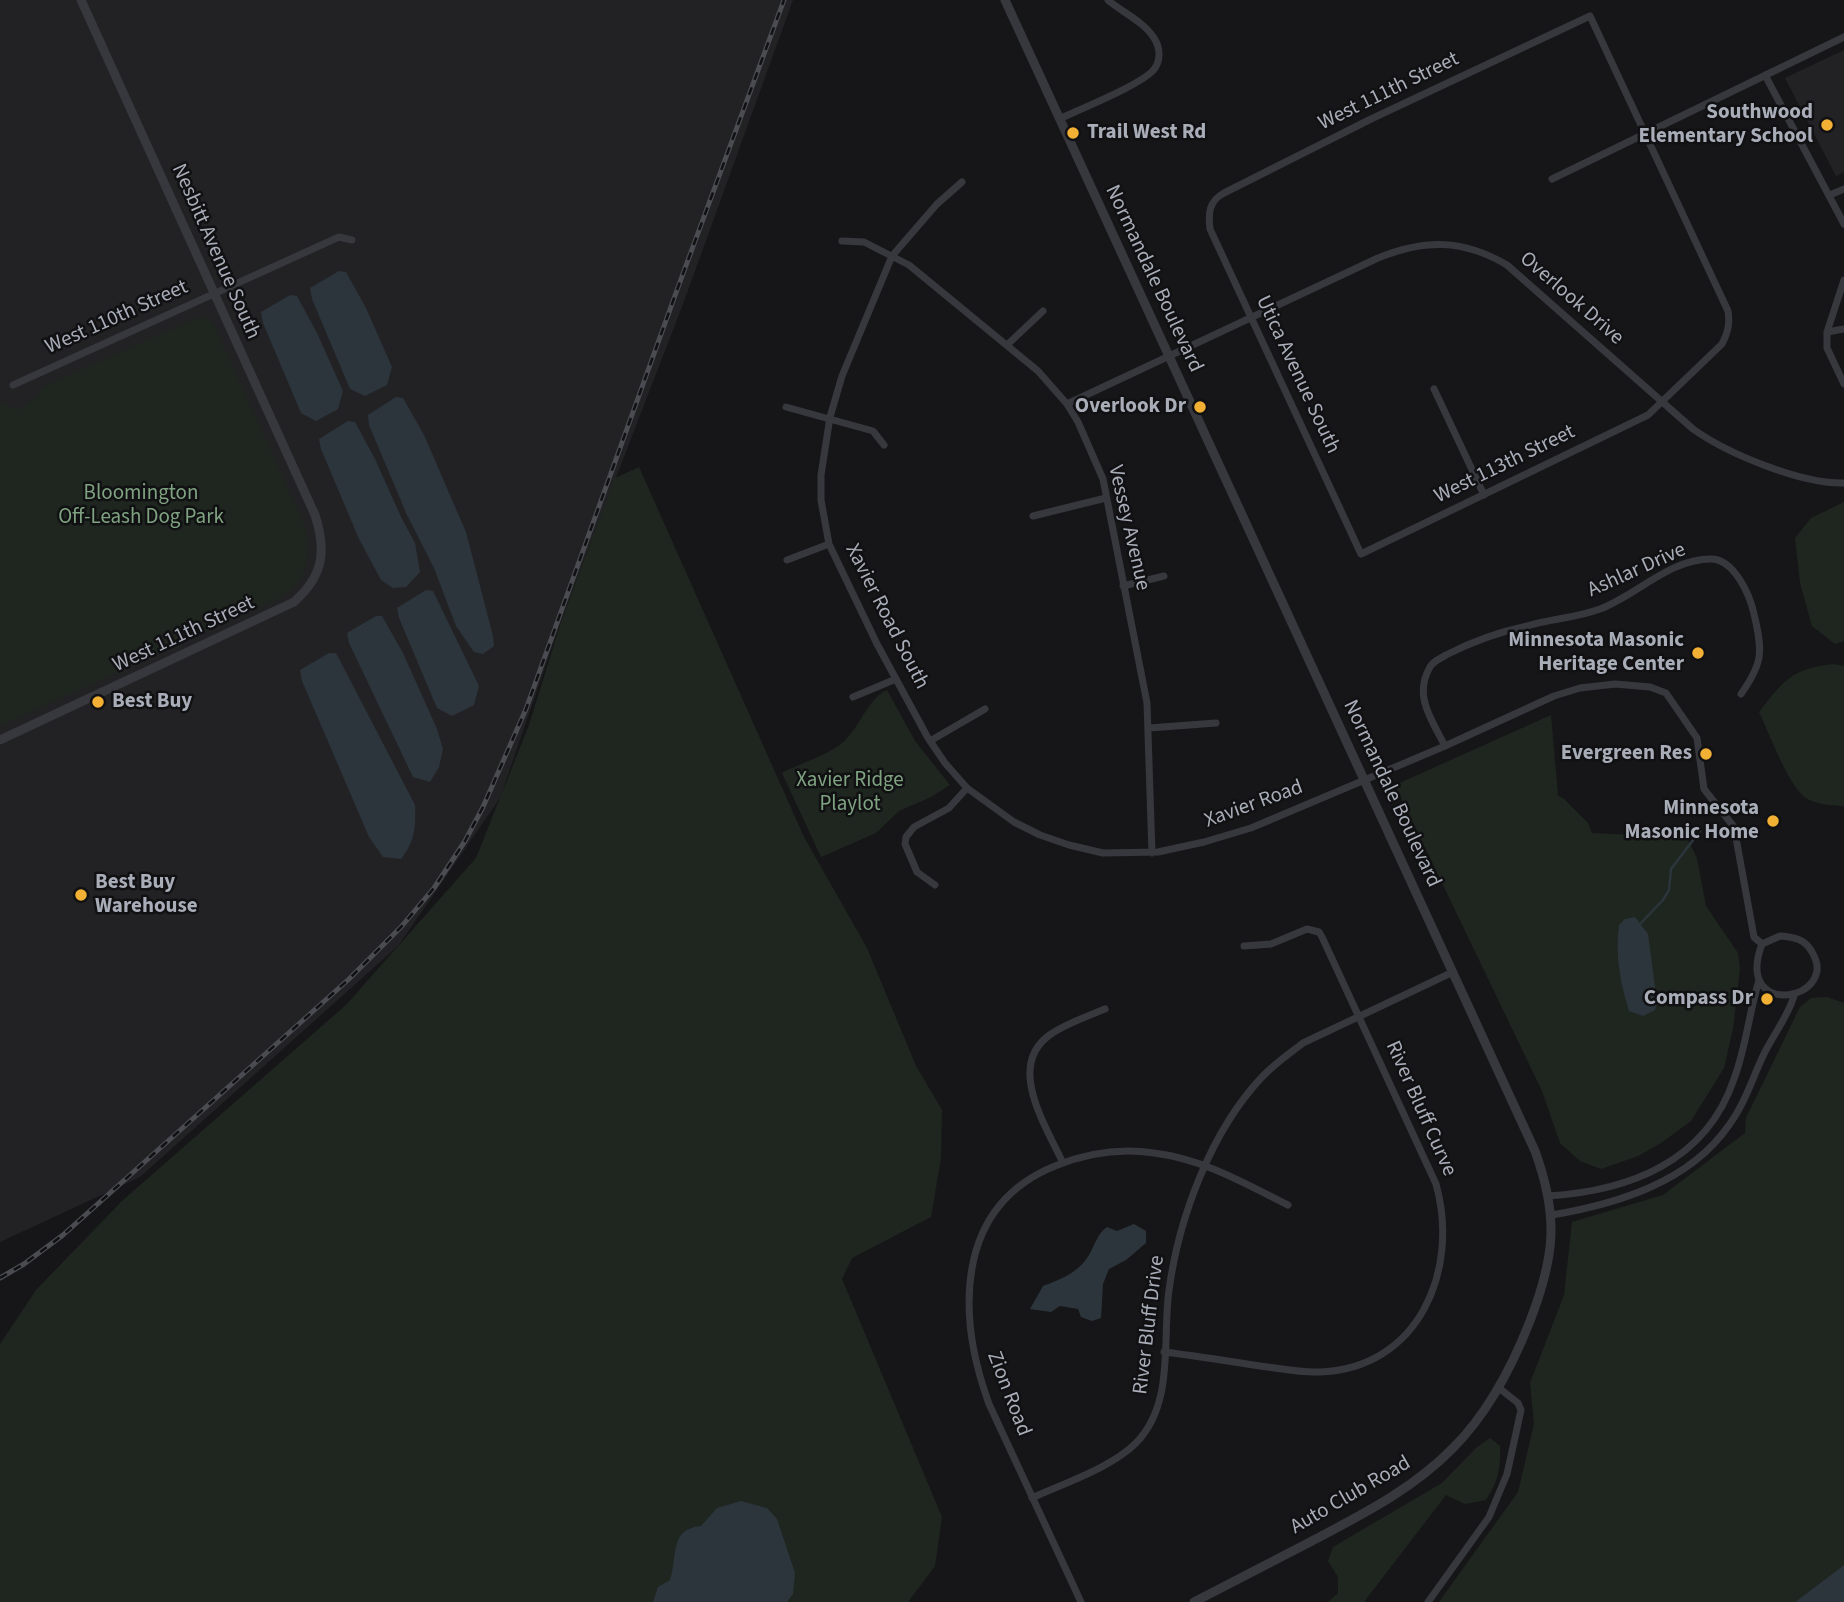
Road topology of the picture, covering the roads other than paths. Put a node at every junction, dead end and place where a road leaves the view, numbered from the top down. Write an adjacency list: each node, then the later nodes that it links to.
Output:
1 (1005, 0): 7 (street, Normandale Boulevard)
2 (1108, 0): 7 (street)
3 (81, 1): 19 (street, Nesbitt Avenue South)
4 (1590, 16): 8 (street, West 113th Street); 13 (street, West 111th Street)
5 (1844, 37): 6 (street)
6 (1765, 75): 8 (street); 12 (street)
7 (1059, 119): 25 (street, Normandale Boulevard)
8 (1645, 133): 9 (street); 29 (street, West 113th Street)
9 (1552, 178)
10 (962, 182): 17 (street, Xavier Road South)
11 (1844, 189): 12 (street)
12 (1830, 195): 14 (street)
13 (1210, 208): 21 (street, Utica Avenue South)
14 (1844, 224)
15 (352, 240): 19 (street, West 110th Street)
16 (842, 241): 17 (street, Vessey Avenue)
17 (892, 256): 24 (street, Vessey Avenue); 32 (street, Xavier Road South)
18 (1844, 280): 23 (street)
19 (214, 293): 26 (street, West 110th Street); 37 (street, Nesbitt Avenue South)
20 (1043, 311): 24 (street)
21 (1251, 318): 25 (street, Overlook Drive); 29 (street, Overlook Drive); 40 (street, Utica Avenue South)
22 (1844, 329): 23 (street)
23 (1827, 332): 27 (street)
24 (1007, 345): 30 (street, Vessey Avenue)
25 (1170, 356): 30 (street, Overlook Drive); 53 (street, Normandale Boulevard)
26 (13, 384)
27 (1844, 384)
28 (1433, 389): 35 (street)
29 (1663, 403): 34 (street, Overlook Drive); 35 (street, West 113th Street)
30 (1067, 404): 36 (street, Vessey Avenue)
31 (786, 407): 32 (street)
32 (830, 417): 33 (street); 39 (street, Xavier Road South)
33 (884, 445)
34 (1844, 483)
35 (1483, 495): 40 (street, West 113th Street)
36 (1106, 498): 38 (street); 43 (street, Vessey Avenue)
37 (315, 515): 50 (street, West 111th Street)
38 (1033, 516)
39 (829, 544): 41 (street); 44 (street, Xavier Road South)
40 (1361, 554)
41 (787, 560)
42 (1164, 576): 43 (street)
43 (1123, 586): 49 (street, Vessey Avenue)
44 (896, 679): 46 (street); 51 (street, Xavier Road South)
45 (1741, 694): 52 (street, Ashlar Drive)
46 (853, 697)
47 (985, 709): 51 (street)
48 (1216, 723): 49 (street)
49 (1149, 728): 55 (street, Vessey Avenue)
50 (0, 740)
51 (930, 741): 54 (street, Xavier Road South)
52 (1445, 746): 53 (street, Xavier Road); 57 (street, Xavier Road)
53 (1365, 779): 55 (street, Xavier Road); 59 (street, Normandale Boulevard)
54 (967, 788): 55 (street, Xavier Road South); 56 (street)
55 (1152, 853)
56 (935, 885)
57 (1762, 944): 60 (street); 61 (street)
58 (1244, 946): 63 (street, River Bluff Curve)
59 (1453, 972): 63 (street, River Bluff Drive); 66 (street, Normandale Boulevard)
60 (1759, 980): 61 (street); 66 (street)
61 (1794, 996): 68 (street)
62 (1105, 1009): 64 (street)
63 (1359, 1016): 65 (street, River Bluff Drive); 69 (street, River Bluff Curve)
64 (1063, 1163): 65 (street, Zion Road); 71 (street, Zion Road)
65 (1206, 1165): 67 (street, Zion Road); 69 (street, River Bluff Drive)
66 (1548, 1196): 68 (street, Normandale Boulevard)
67 (1288, 1205)
68 (1552, 1215): 70 (street, Normandale Boulevard)
69 (1164, 1352): 71 (street, River Bluff Drive)
70 (1499, 1388): 73 (street, Auto Club Road); 74 (street)
71 (1032, 1498): 72 (street, Zion Road)
72 (1081, 1602)
73 (1194, 1602)
74 (1428, 1602)

